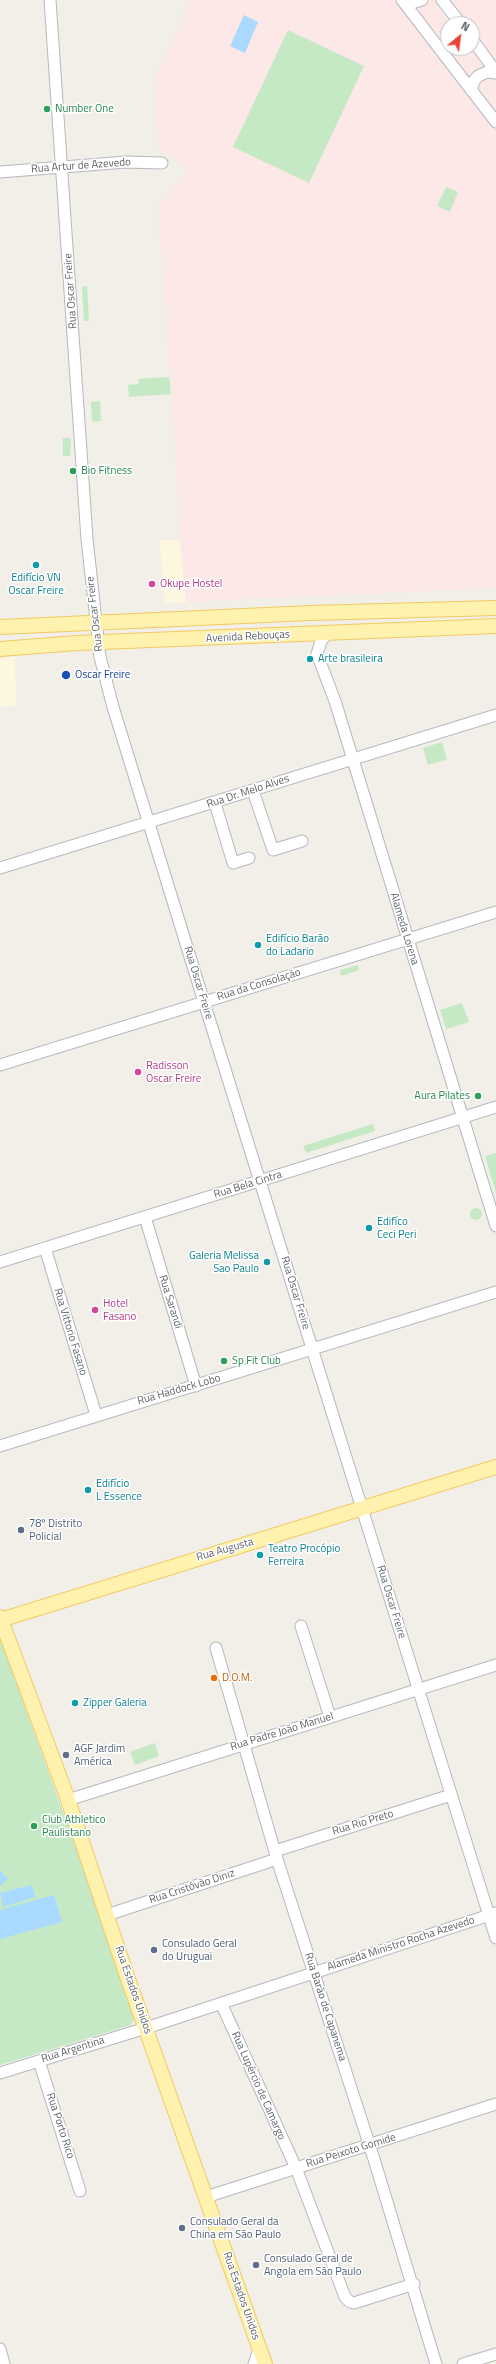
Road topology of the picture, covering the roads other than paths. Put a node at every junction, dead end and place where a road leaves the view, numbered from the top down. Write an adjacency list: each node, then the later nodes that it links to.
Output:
1 (50, 0): 11 (street, Rua Oscar Freire)
2 (402, 0): 3 (street); 8 (street)
3 (422, 0)
4 (442, 0): 5 (street)
5 (454, 16)
6 (480, 50): 7 (street)
7 (496, 73): 8 (street)
8 (471, 90): 9 (street)
9 (496, 122)
10 (162, 163): 11 (street, Rua Artur de Azevedo)
11 (62, 167): 12 (street, Rua Artur de Azevedo); 14 (street, Rua Oscar Freire)
12 (0, 172)
13 (496, 608): 14 (main road, Avenida Rebouças)
14 (95, 622): 16 (main road, Avenida Rebouças); 18 (street, Rua Oscar Freire)
15 (496, 626): 17 (main road, Avenida Rebouças)
16 (0, 627)
17 (327, 634): 18 (main road, Avenida Rebouças); 21 (street, Alameda Lorena)
18 (98, 642): 19 (main road, Avenida Rebouças); 24 (street, Rua Oscar Freire)
19 (0, 649)
20 (496, 715): 21 (street, Rua Dr. Melo Alves)
21 (352, 758): 22 (street, Rua Dr. Melo Alves); 29 (street, Alameda Lorena)
22 (253, 791): 23 (street, Rua Dr. Melo Alves); 25 (street)
23 (215, 803): 24 (street, Rua Dr. Melo Alves); 26 (street)
24 (149, 822): 27 (street, Rua Dr. Melo Alves); 30 (street, Rua Oscar Freire)
25 (302, 841)
26 (249, 858)
27 (0, 868)
28 (496, 912): 29 (street, Rua da Consolação)
29 (407, 939): 30 (street, Rua da Consolação); 33 (street, Alameda Lorena)
30 (204, 1002): 31 (street, Rua da Consolação); 34 (street, Rua Oscar Freire)
31 (0, 1065)
32 (496, 1107): 33 (street, Rua Bela Cintra)
33 (462, 1117): 34 (street, Rua Bela Cintra); 36 (street, Alameda Lorena)
34 (260, 1181): 35 (street, Rua Bela Cintra); 40 (street, Rua Oscar Freire)
35 (145, 1217): 37 (street, Rua Bela Cintra); 41 (street, Rua Sarandi)
36 (496, 1226)
37 (45, 1248): 38 (street, Rua Bela Cintra); 42 (street, Rua Vittorio Fasano)
38 (0, 1262)
39 (496, 1292): 40 (street, Rua Haddock Lobo)
40 (312, 1349): 41 (street, Rua Haddock Lobo); 45 (street, Rua Oscar Freire)
41 (196, 1386): 42 (street, Rua Haddock Lobo)
42 (96, 1415): 43 (street, Rua Haddock Lobo)
43 (0, 1446)
44 (496, 1468): 45 (main road, Rua Augusta)
45 (361, 1509): 46 (main road, Rua Augusta); 50 (street, Rua Oscar Freire)
46 (0, 1619): 54 (main road, Rua Estados Unidos)
47 (301, 1626): 51 (street)
48 (216, 1648): 52 (street, Rua Barão de Capanema)
49 (496, 1665): 50 (street, Rua Padre João Manuel)
50 (418, 1690): 51 (street, Rua Padre João Manuel); 53 (street, Rua Oscar Freire)
51 (330, 1717): 52 (street, Rua Padre João Manuel)
52 (243, 1744): 54 (street, Rua Padre João Manuel); 55 (street, Rua Barão de Capanema)
53 (452, 1795): 55 (street, Rua Rio Preto); 56 (street, Rua Oscar Freire)
54 (68, 1800): 57 (main road, Rua Estados Unidos)
55 (276, 1855): 57 (street, Rua Cristóvão Diniz); 59 (street, Rua Barão de Capanema)
56 (493, 1914): 58 (street, Rua Oscar Freire); 59 (street, Alameda Ministro Rocha Azevedo)
57 (107, 1915): 61 (main road, Rua Estados Unidos)
58 (496, 1938)
59 (314, 1972): 60 (street, Alameda Ministro Rocha Azevedo); 65 (street, Rua Barão de Capanema)
60 (221, 2003): 61 (street, Alameda Ministro Rocha Azevedo); 66 (street, Rua Lupércio de Camargo)
61 (146, 2028): 62 (street, Rua Argentina); 68 (main road, Rua Estados Unidos)
62 (39, 2061): 63 (street, Rua Argentina); 67 (street, Rua Porto Rico)
63 (0, 2073)
64 (496, 2104): 65 (street, Rua Peixoto Gomide)
65 (370, 2146): 66 (street, Rua Peixoto Gomide); 69 (street, Rua Barão de Capanema)
66 (296, 2168): 68 (street, Rua Peixoto Gomide); 69 (street, Rua Lupércio de Camargo)
67 (80, 2191)
68 (206, 2197): 71 (main road, Rua Estados Unidos)
69 (414, 2284): 76 (street, Rua Barão de Capanema)
70 (0, 2349): 73 (street)
71 (259, 2349): 74 (street); 75 (main road, Rua Estados Unidos)
72 (496, 2354): 77 (street)
73 (4, 2364)
74 (254, 2364)
75 (265, 2364)
76 (436, 2364)
77 (463, 2364)

